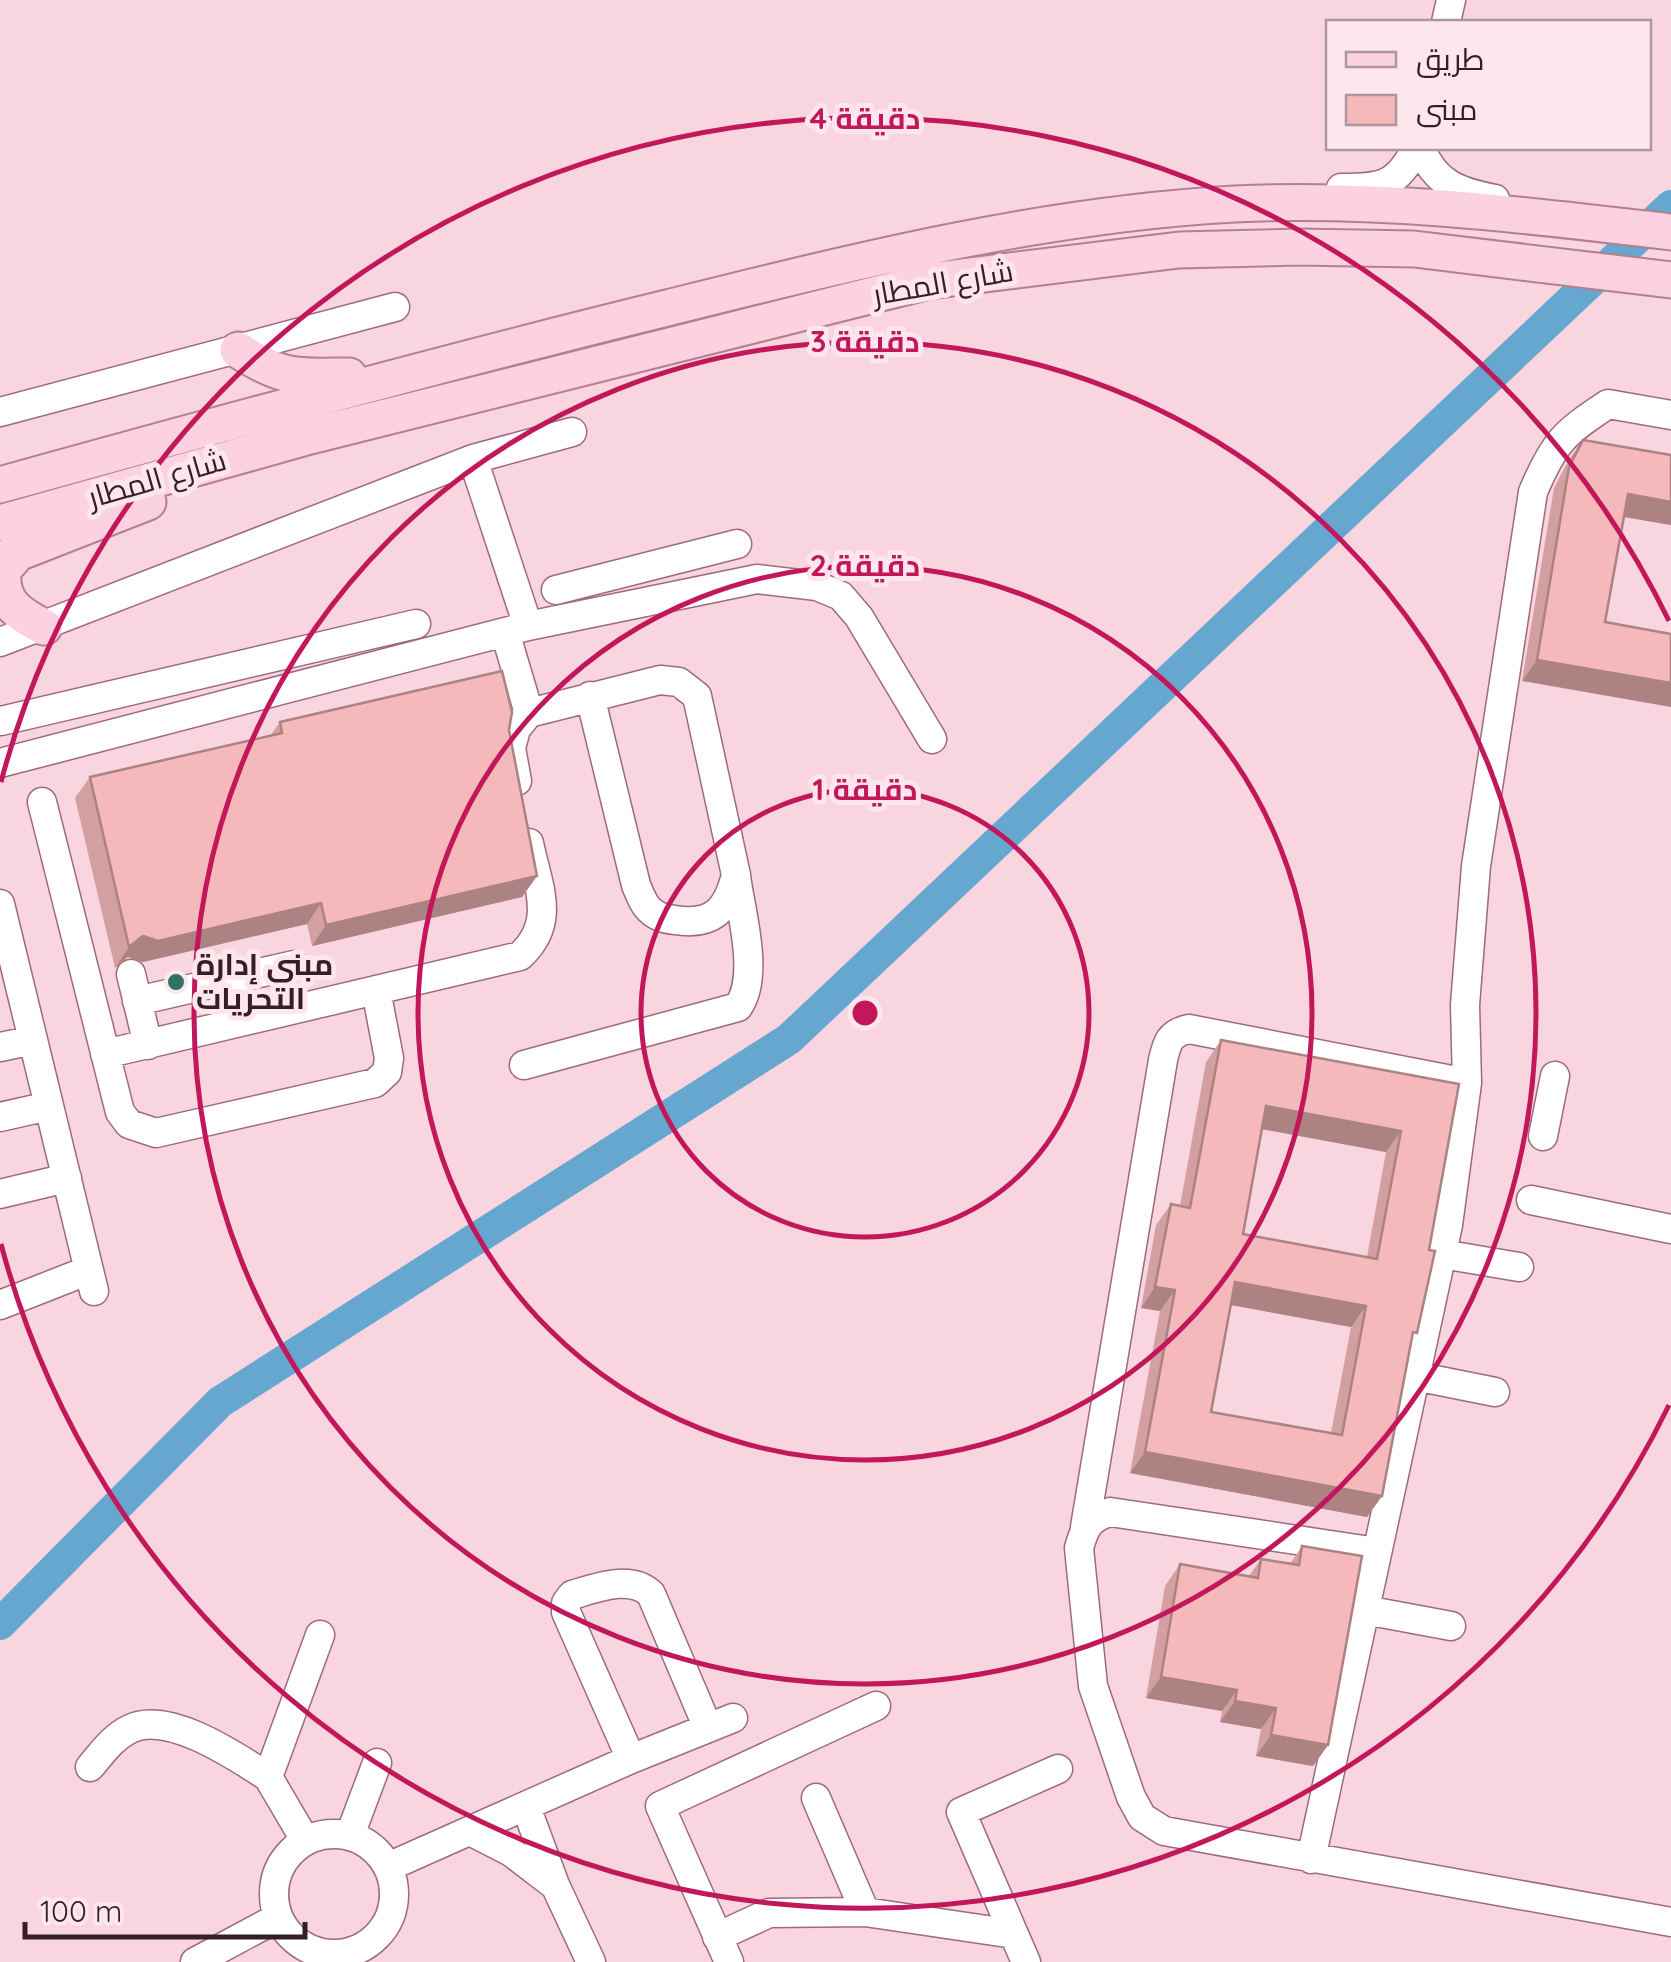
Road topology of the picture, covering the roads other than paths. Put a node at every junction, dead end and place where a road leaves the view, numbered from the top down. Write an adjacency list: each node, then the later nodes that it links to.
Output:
1 (1417, 150): 3 (street)
2 (1419, 150): 4 (street)
3 (1236, 204): 4 (main road, شارع المطار); 9 (main road, شارع المطار)
4 (1562, 220): 5 (main road, شارع المطار)
5 (1671, 232)
6 (1671, 280): 13 (main road, شارع المطار)
7 (395, 307): 8 (street)
8 (238, 350): 9 (main road); 10 (street)
9 (395, 375): 15 (main road, شارع المطار)
10 (0, 412)
11 (1671, 415): 46 (street)
12 (572, 432): 14 (street)
13 (310, 436): 16 (main road, شارع المطار); 18 (main road)
14 (472, 460): 23 (street); 24 (street)
15 (0, 485)
16 (0, 523)
17 (737, 544): 19 (street)
18 (8, 557): 23 (main road)
19 (645, 567): 20 (street); 21 (street)
20 (556, 590)
21 (653, 600): 24 (street); 33 (street)
22 (416, 624): 26 (street)
23 (44, 627): 25 (street)
24 (517, 629): 27 (street); 30 (street)
25 (0, 642)
26 (262, 660): 27 (street); 29 (street)
27 (270, 693): 32 (street)
28 (590, 696): 30 (street); 36 (street); 36 (street)
29 (92, 700): 31 (street); 32 (street)
30 (529, 712): 39 (street)
31 (1, 721)
32 (99, 738): 34 (street)
33 (932, 739)
34 (0, 762)
35 (42, 802): 43 (street)
36 (736, 875): 44 (street)
37 (0, 904): 40 (street)
38 (294, 966): 41 (street)
39 (376, 990): 41 (street); 43 (street)
40 (33, 1040): 42 (street); 47 (street)
41 (148, 1045): 43 (street)
42 (0, 1048)
43 (105, 1054)
44 (524, 1066)
45 (1556, 1076): 49 (street)
46 (1467, 1083): 54 (street); 59 (street)
47 (49, 1106): 48 (street); 50 (street)
48 (0, 1117)
49 (1543, 1136)
50 (66, 1178): 51 (street); 56 (street)
51 (0, 1194)
52 (1531, 1200): 53 (street)
53 (1671, 1229)
54 (1442, 1254): 55 (street); 57 (street)
55 (1518, 1266)
56 (0, 1305)
57 (1416, 1376): 58 (street); 60 (street)
58 (1495, 1392)
59 (1085, 1528): 60 (street); 75 (street)
60 (1378, 1552): 61 (street)
61 (1365, 1610): 62 (street); 75 (street)
62 (1451, 1626)
63 (320, 1635): 69 (street)
64 (876, 1706): 82 (street)
65 (631, 1759): 65 (street); 71 (street)
66 (377, 1764): 73 (street)
67 (90, 1767): 69 (street)
68 (1058, 1770): 81 (street)
69 (268, 1777): 74 (street)
70 (816, 1798): 78 (street)
71 (526, 1807): 72 (street); 77 (street)
72 (472, 1832): 76 (street); 77 (street)
73 (350, 1836): 74 (street); 76 (street)
74 (305, 1840): 79 (street)
75 (1311, 1859): 80 (street)
76 (388, 1867): 79 (street)
77 (555, 1884): 84 (street)
78 (865, 1912): 81 (street); 82 (street)
79 (278, 1918): 83 (street)
80 (1671, 1922)
81 (1014, 1934): 85 (street)
82 (723, 1949)
83 (196, 1962)
84 (591, 1962)
85 (1026, 1962)

